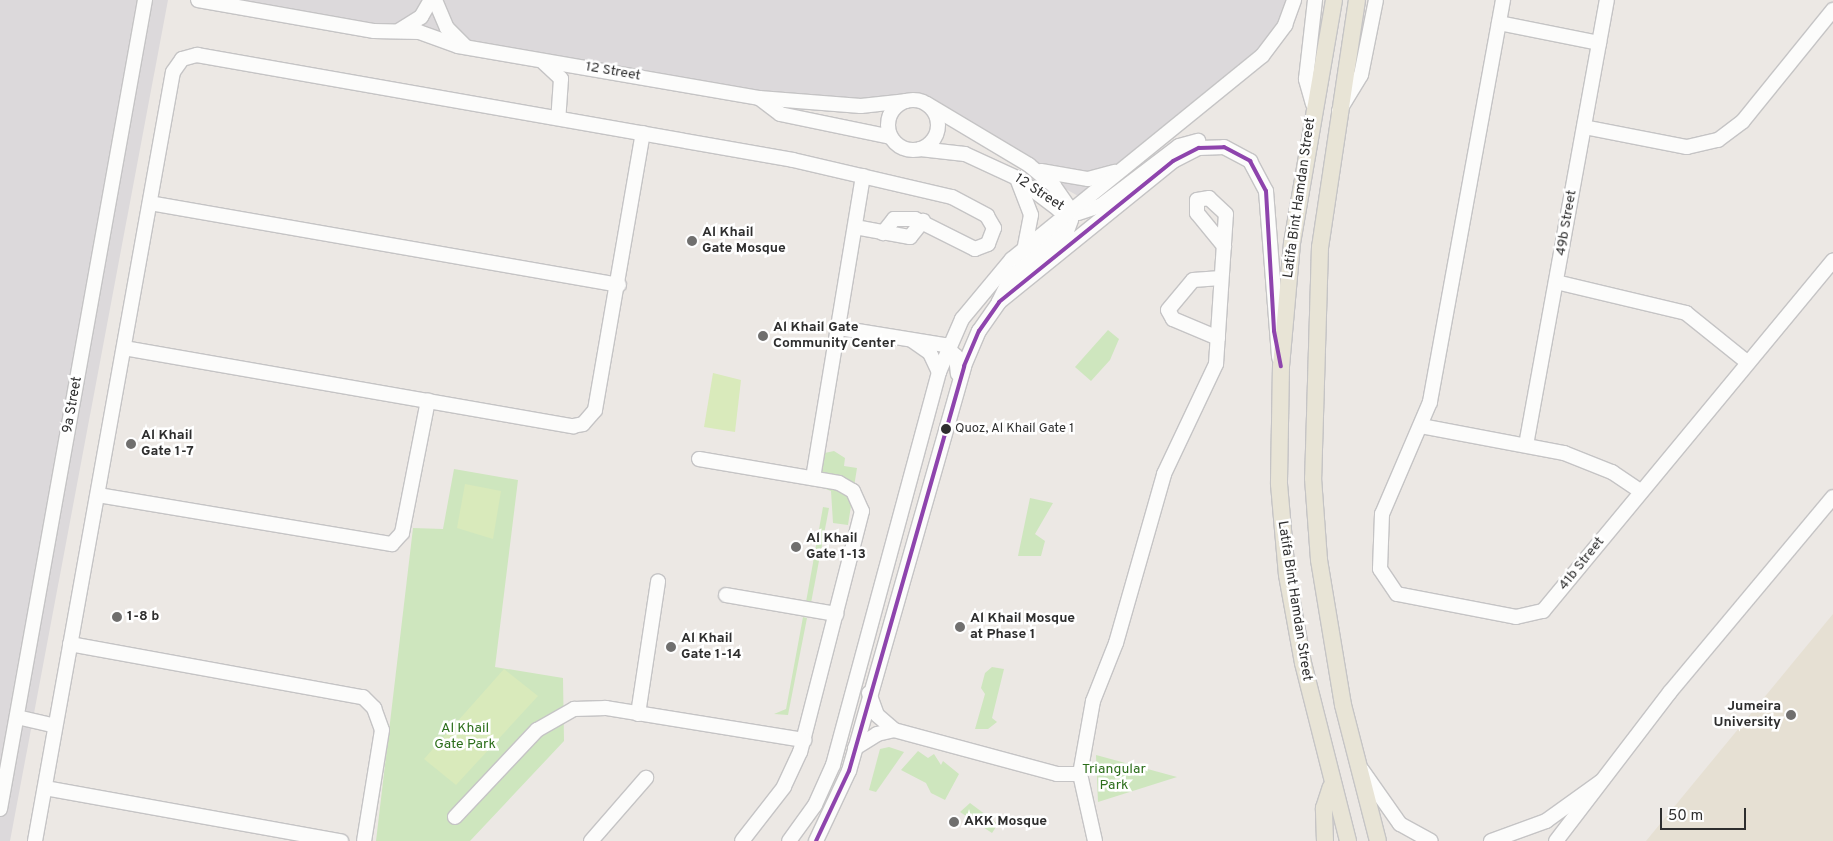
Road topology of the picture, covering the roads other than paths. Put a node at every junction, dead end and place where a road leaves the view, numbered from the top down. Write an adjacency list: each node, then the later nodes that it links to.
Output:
1 (145, 0): 65 (street, 9a Street)
2 (198, 0): 13 (street, 12 Street)
3 (433, 0): 13 (street); 15 (street)
4 (1294, 0): 28 (street)
5 (1315, 0): 20 (street)
6 (1334, 0): 20 (main road, Latifa Bint Hamdan Street)
7 (1356, 0): 21 (main road, Latifa Bint Hamdan Street)
8 (1376, 0): 21 (street)
9 (1503, 0): 12 (street, 41b Street)
10 (1607, 0): 14 (street, 49b Street)
11 (1833, 10): 23 (street)
12 (1499, 23): 14 (street); 52 (street, 41b Street)
13 (397, 32): 15 (street, 12 Street)
14 (1599, 43): 23 (street, 49b Street)
15 (468, 47): 16 (street, 12 Street)
16 (541, 59): 17 (street, 12 Street); 22 (street)
17 (759, 98): 18 (street, 12 Street); 25 (street, 12 Street)
18 (906, 101): 19 (street); 25 (street)
19 (927, 104): 27 (street); 29 (street, 12 Street)
20 (1313, 104): 48 (main road, Latifa Bint Hamdan Street)
21 (1339, 111): 70 (main road, Latifa Bint Hamdan Street)
22 (558, 118): 24 (street); 32 (street)
23 (1584, 127): 39 (street, 49b Street)
24 (643, 133): 30 (street); 40 (street)
25 (891, 137): 27 (street)
26 (1215, 146): 33 (street); 41 (street); 48 (street)
27 (920, 149): 31 (street, 12 Street)
28 (1129, 164): 29 (street); 33 (street)
29 (1029, 165): 33 (street, 12 Street)
30 (863, 176): 34 (street); 34 (street)
31 (1017, 178): 33 (street, 12 Street); 36 (street)
32 (150, 203): 40 (street); 46 (street)
33 (1070, 213): 36 (street); 41 (street)
34 (855, 227): 42 (street)
35 (1224, 246): 38 (street)
36 (1024, 250): 45 (street)
37 (1833, 261): 47 (street, 41b Street)
38 (1221, 278): 43 (street); 43 (street)
39 (1556, 282): 47 (street); 53 (street, 49b Street)
40 (619, 285): 51 (street)
41 (999, 302): 50 (street)
42 (839, 328): 44 (street); 55 (street)
43 (1218, 338): 71 (street)
44 (912, 341): 45 (street); 49 (street)
45 (947, 347): 49 (street); 50 (street)
46 (124, 348): 51 (street); 57 (street)
47 (1747, 362): 56 (street, 41b Street)
48 (1281, 366): 74 (main road, Latifa Bint Hamdan Street)
49 (939, 372): 83 (street)
50 (954, 399): 63 (street)
51 (428, 401): 57 (street)
52 (1421, 426): 53 (street); 56 (street, 41b Street)
53 (1526, 445): 56 (street)
54 (699, 459): 55 (street)
55 (813, 478): 61 (street)
56 (1640, 491)
57 (98, 495): 62 (street)
58 (1833, 497): 73 (street)
59 (658, 581): 64 (street)
60 (726, 595): 61 (street)
61 (836, 614): 68 (street)
62 (70, 644): 66 (street); 80 (street)
63 (869, 693): 67 (street); 69 (street)
64 (638, 714): 68 (street); 77 (street)
65 (16, 717): 66 (street); 76 (street, 9a Street)
66 (55, 726): 75 (street)
67 (894, 730): 69 (street); 71 (street)
68 (804, 740): 82 (street)
69 (855, 748): 84 (street)
70 (1353, 755): 88 (main road, Latifa Bint Hamdan Street); 89 (street)
71 (1080, 774): 85 (street)
72 (646, 778): 81 (street)
73 (1600, 782): 90 (street); 91 (street)
74 (1331, 787): 86 (main road); 87 (main road, Latifa Bint Hamdan Street)
75 (44, 788): 78 (street); 79 (street)
76 (0, 809)
77 (455, 817)
78 (35, 841)
79 (341, 841)
80 (364, 841)
81 (591, 841)
82 (742, 841)
83 (789, 841)
84 (816, 841)
85 (1095, 841)
86 (1325, 841)
87 (1348, 841)
88 (1378, 841)
89 (1431, 841)
90 (1491, 841)
91 (1556, 841)

